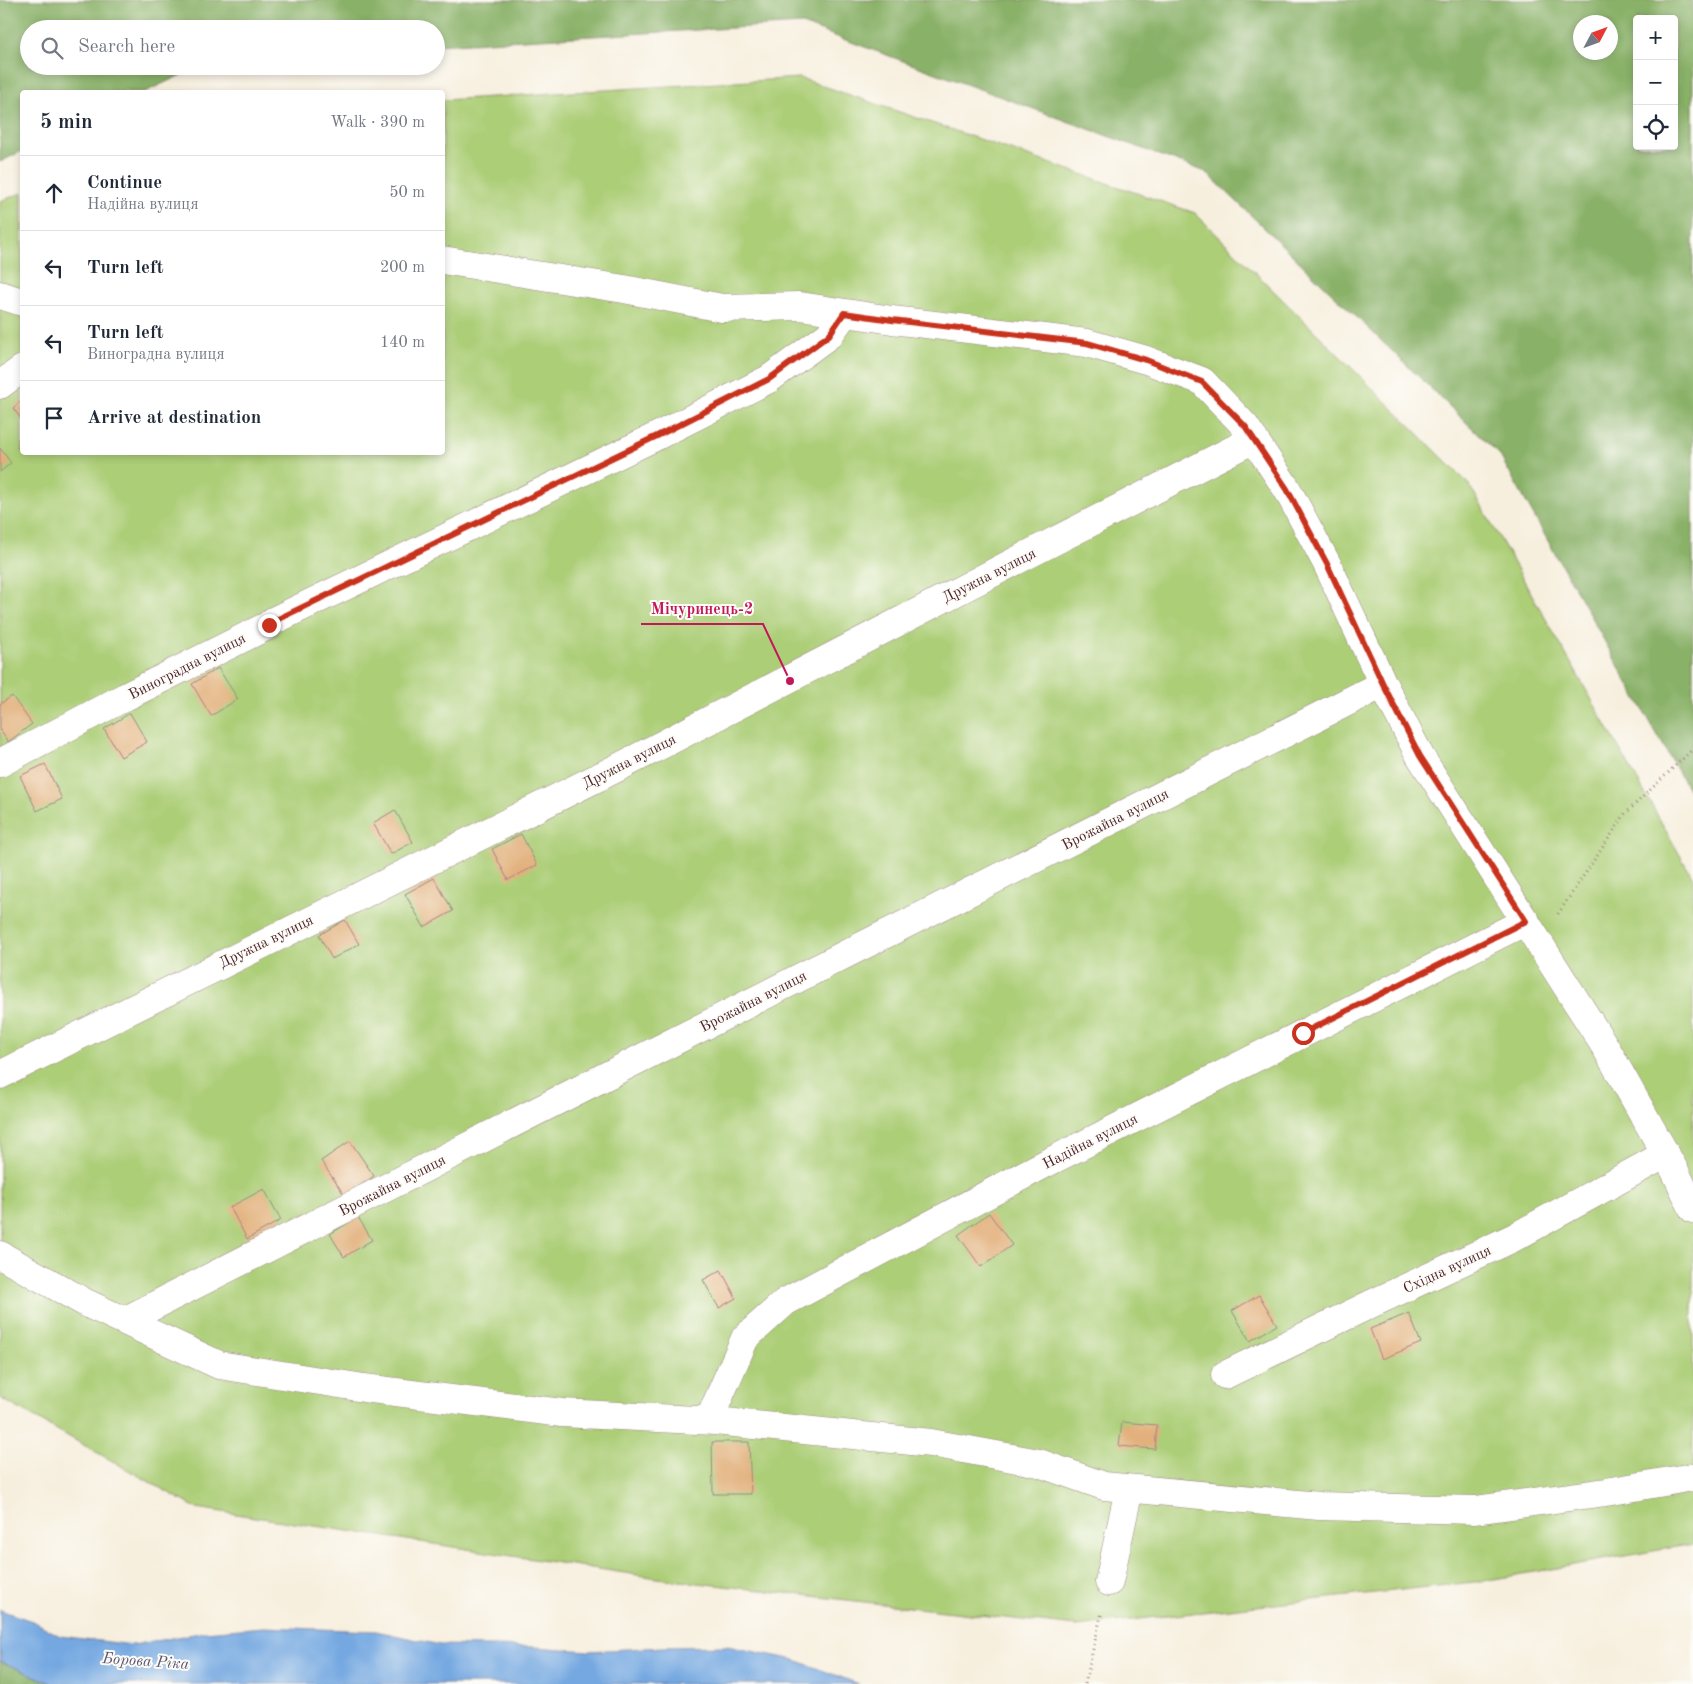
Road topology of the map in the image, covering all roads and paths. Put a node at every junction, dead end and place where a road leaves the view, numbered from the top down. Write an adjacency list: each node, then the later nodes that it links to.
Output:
1 (445, 260): 4 (lane)
2 (0, 295): 3 (lane)
3 (20, 301)
4 (844, 313): 7 (lane); 10 (lane, Виноградна вулиця)
5 (20, 370): 6 (lane)
6 (0, 385)
7 (1254, 440): 8 (lane); 12 (lane, Дружна вулиця)
8 (1383, 684): 11 (lane); 16 (lane, Врожайна вулиця)
9 (1693, 750): 11 (path)
10 (0, 763)
11 (1533, 931): 13 (lane); 18 (lane, Надійна вулиця)
12 (0, 1075)
13 (1666, 1154): 14 (lane); 17 (lane, Східна вулиця)
14 (1693, 1209)
15 (0, 1255): 16 (lane)
16 (124, 1321): 18 (lane)
17 (1225, 1375)
18 (715, 1420): 20 (lane)
19 (1693, 1477): 20 (lane)
20 (1129, 1489): 21 (lane)
21 (1109, 1582): 22 (path)
22 (1085, 1684)

